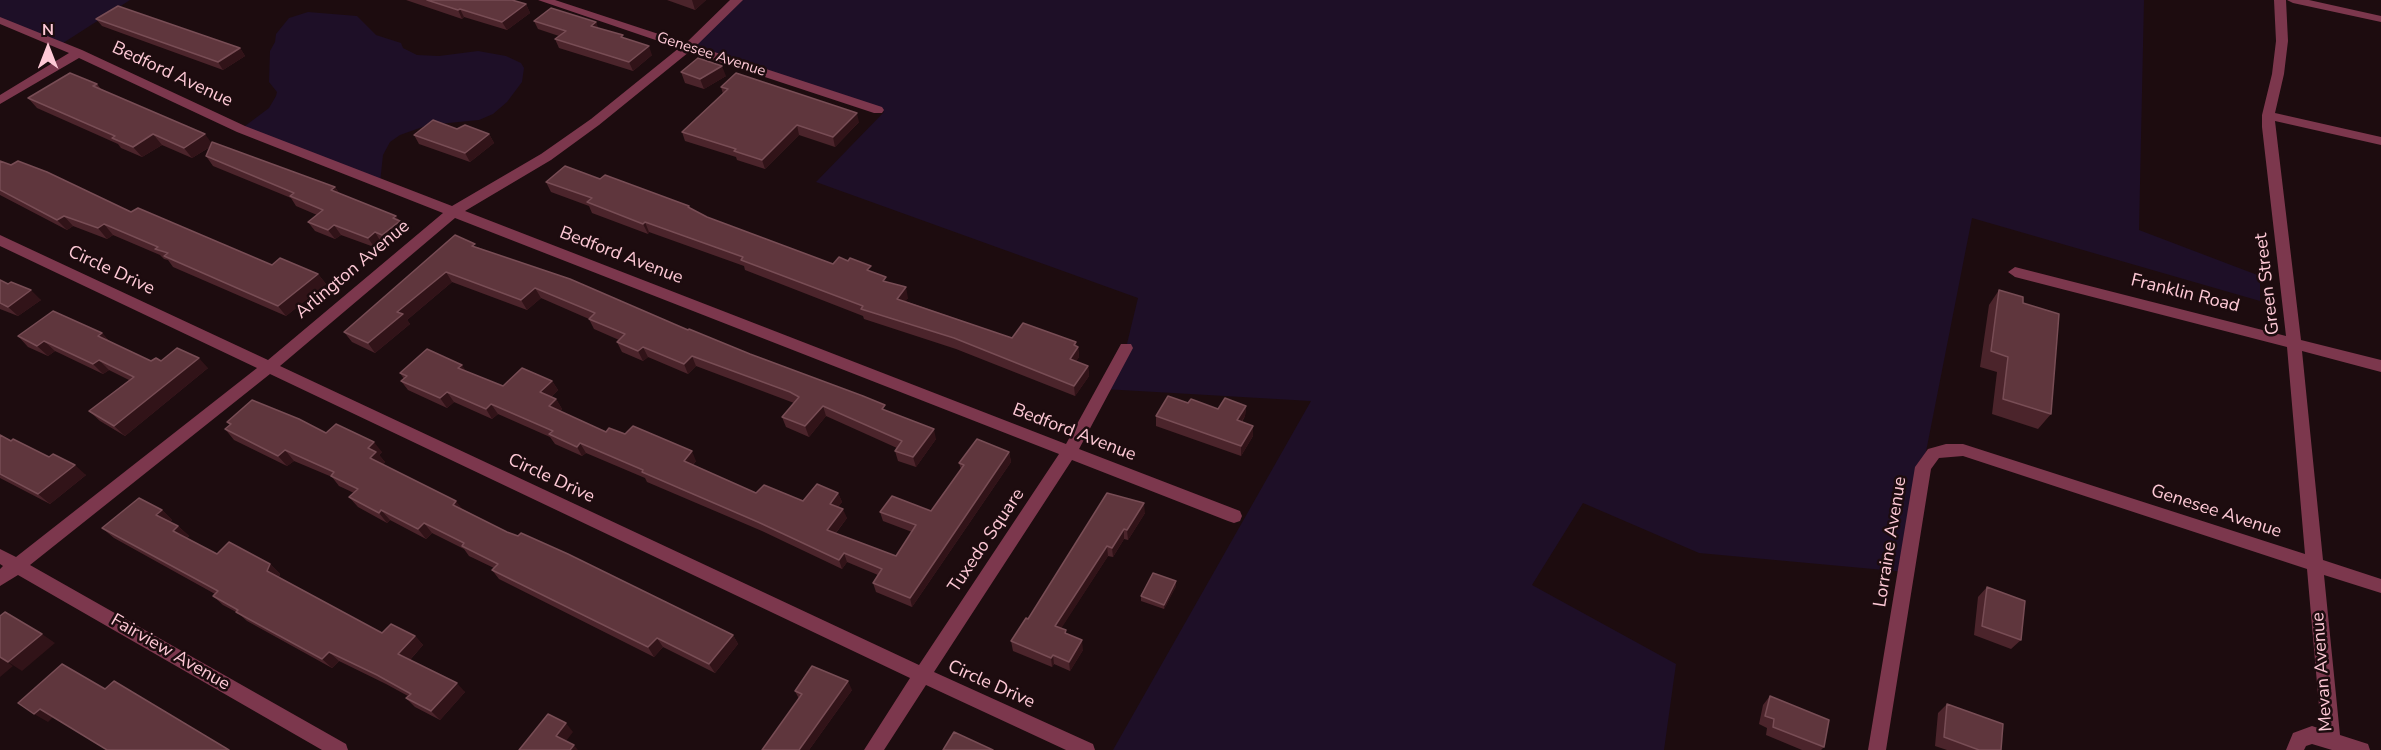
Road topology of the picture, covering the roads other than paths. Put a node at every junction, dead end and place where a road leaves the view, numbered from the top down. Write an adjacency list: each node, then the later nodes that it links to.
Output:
1 (544, 0): 7 (street, Genesee Avenue)
2 (737, 0): 7 (street, Arlington Avenue)
3 (2280, 0): 11 (street, Green Street)
4 (2293, 0): 5 (street)
5 (2381, 19)
6 (0, 20): 8 (street, Bedford Avenue)
7 (688, 47): 10 (street, Genesee Avenue); 13 (street, Arlington Avenue)
8 (78, 53): 9 (street); 13 (street, Bedford Avenue)
9 (0, 100)
10 (878, 110)
11 (2268, 115): 12 (street); 16 (street, Green Street)
12 (2381, 141)
13 (453, 212): 19 (street, Arlington Avenue); 20 (street, Bedford Avenue)
14 (0, 240): 19 (street, Circle Drive)
15 (2014, 272): 16 (street, Franklin Road)
16 (2294, 342): 18 (street, Franklin Road); 24 (street, Green Street)
17 (1126, 348): 20 (street, Tuxedo Square)
18 (2381, 366)
19 (268, 367): 23 (street, Arlington Avenue); 27 (street, Circle Drive)
20 (1070, 452): 22 (street, Bedford Avenue); 27 (street, Tuxedo Square)
21 (2040, 475): 24 (street, Genesee Avenue); 32 (street, Lorraine Avenue)
22 (1234, 516)
23 (8, 561): 25 (street, Arlington Avenue); 29 (street, Fairview Avenue)
24 (2315, 564): 26 (street, Genesee Avenue); 28 (street, Mevan Avenue)
25 (0, 579)
26 (2381, 586)
27 (922, 675): 30 (street, Tuxedo Square); 31 (street, Circle Drive)
28 (2331, 739): 33 (street, Mevan Avenue); 34 (street)
29 (339, 750)
30 (873, 750)
31 (1086, 750)
32 (1877, 750)
33 (2295, 750)
34 (2361, 750)

